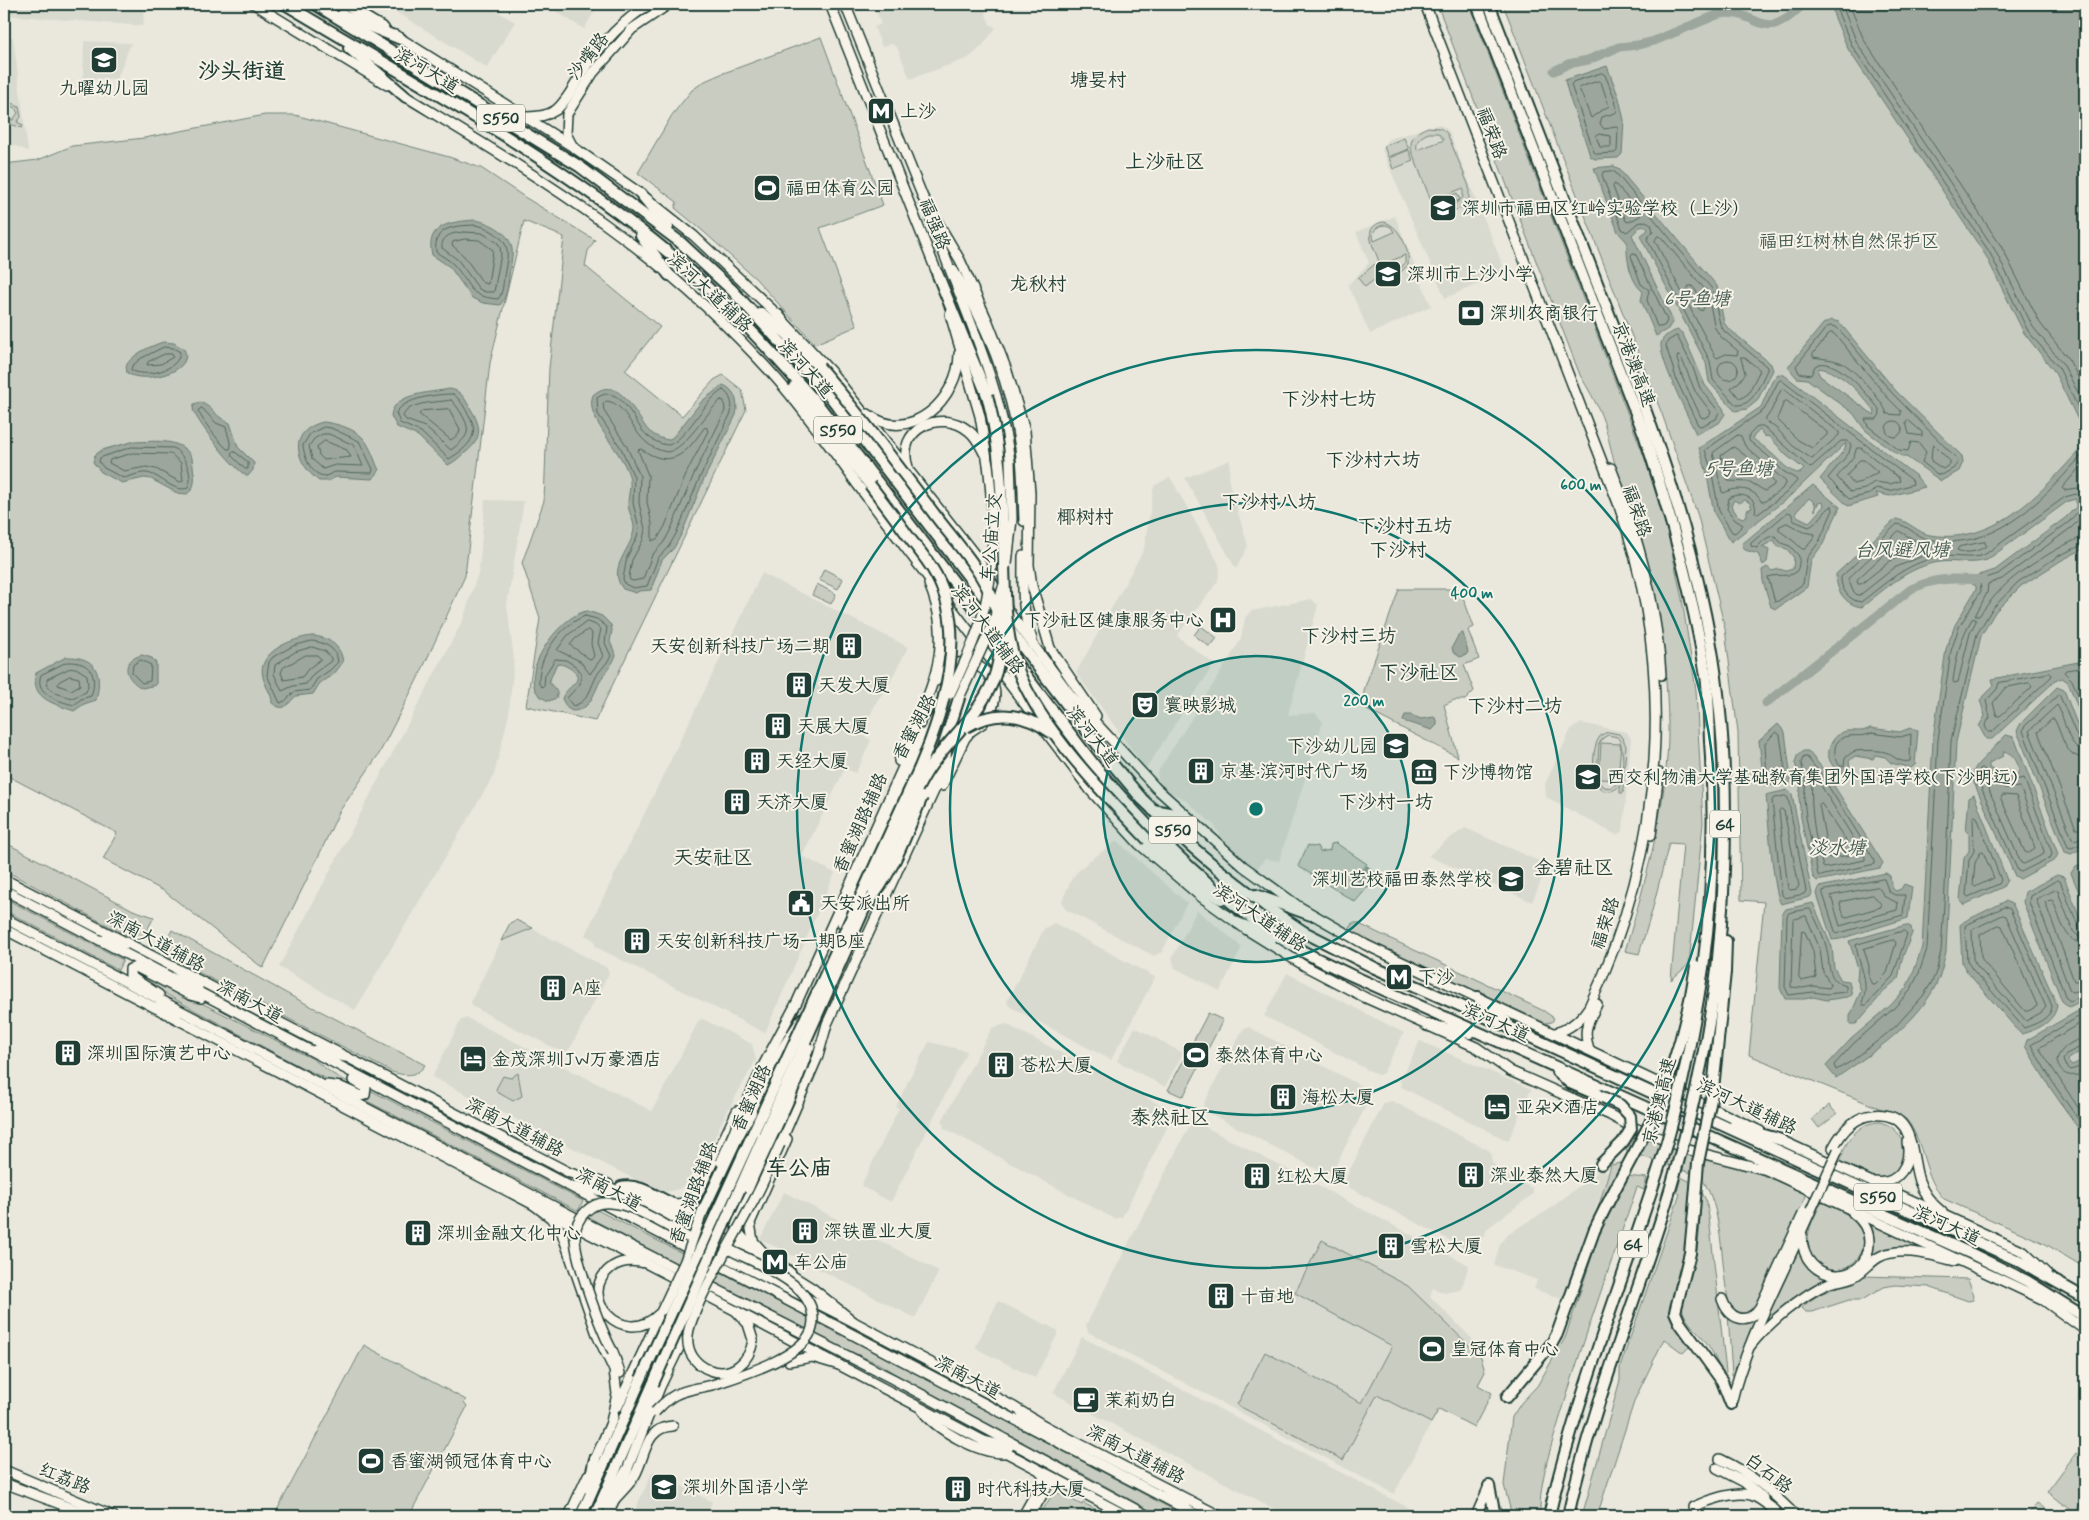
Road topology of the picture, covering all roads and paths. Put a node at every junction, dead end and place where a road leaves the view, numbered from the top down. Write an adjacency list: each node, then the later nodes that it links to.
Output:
1 (254, 4): 15 (main road, 滨河大道辅路)
2 (285, 4): 13 (highway, 滨河大道 / S550)
3 (315, 4): 14 (highway); 21 (highway, 滨河大道 / S550)
4 (344, 4): 14 (main road, 滨河大道辅路)
5 (650, 4): 16 (main road, 沙嘴路)
6 (669, 4): 17 (main road, 沙嘴路)
7 (830, 4): 23 (main road, 福强路)
8 (845, 4): 19 (main road, 福强路)
9 (1425, 4): 84 (main road, 福荣路)
10 (1431, 4): 87 (main road, 福荣路)
11 (1477, 4): 39 (highway, 京港澳高速 / G4)
12 (1489, 4): 39 (highway, 京港澳高速 / G4)
13 (327, 29): 15 (highway); 20 (highway, 滨河大道 / S550)
14 (401, 39): 16 (main road, 滨河大道辅路)
15 (406, 97): 24 (main road, 滨河大道辅路)
16 (527, 117): 17 (main road, 滨河大道辅路)
17 (573, 147): 18 (main road, 滨河大道辅路)
18 (641, 194): 21 (highway); 26 (main road, 滨河大道辅路)
19 (924, 199): 22 (main road, 福强路); 42 (main road)
20 (633, 226): 24 (highway); 27 (highway, 滨河大道 / S550)
21 (680, 242): 25 (highway, 滨河大道 / S550)
22 (943, 254): 33 (main road, 福强路); 38 (main road)
23 (937, 273): 28 (main road, 福强路); 52 (highway, bridge)
24 (669, 275): 30 (main road, 滨河大道辅路)
25 (732, 290): 29 (highway); 53 (highway, 滨河大道 / S550)
26 (778, 315): 29 (highway); 32 (main road, 滨河大道辅路)
27 (757, 338): 31 (highway); 37 (highway, 滨河大道 / S550)
28 (959, 344): 32 (main road); 34 (main road, 福强路)
29 (801, 347): 50 (highway, bridge)
30 (757, 358): 31 (main road); 36 (main road, 滨河大道辅路)
31 (798, 392): 61 (highway, bridge)
32 (861, 409): 35 (main road, 滨河大道辅路)
33 (1010, 461): 44 (main road, 车公庙立交, bridge)
34 (988, 464): 35 (main road); 44 (main road, 车公庙立交, bridge)
35 (914, 476): 38 (main road, 滨河大道辅路)
36 (922, 568): 43 (main road); 46 (main road, 滨河大道辅路)
37 (994, 633): 46 (main road); 64 (highway, 滨河大道 / S550)
38 (1036, 649): 40 (main road, 滨河大道辅路)
39 (1708, 659): 41 (highway, G4)
40 (1050, 668): 42 (main road); 45 (main road, 滨河大道辅路)
41 (1711, 679): 72 (highway, G4); 74 (highway, 京港澳高速 / G4)
42 (1074, 684): 51 (main road)
43 (929, 694): 48 (main road); 67 (main road)
44 (955, 696): 47 (highway, 香蜜湖路); 49 (highway, 香蜜湖路)
45 (1072, 697): 51 (main road, 滨河大道辅路); 53 (main road, 滨河大道辅路)
46 (1030, 710): 52 (main road, 滨河大道辅路)
47 (932, 722): 56 (main road, 香蜜湖路辅路); 61 (highway, 香蜜湖路, bridge)
48 (982, 723): 52 (main road); 57 (main road)
49 (949, 727): 57 (main road); 61 (highway, 香蜜湖路, bridge)
50 (959, 732): 52 (highway, bridge); 61 (highway, bridge)
51 (1109, 735): 55 (main road, 滨河大道辅路)
52 (1056, 740): 64 (highway, bridge); 66 (main road, 滨河大道辅路)
53 (1110, 761): 54 (highway, 滨河大道 / S550)
54 (1153, 810): 55 (highway); 60 (highway, 滨河大道 / S550)
55 (1185, 816): 62 (main road, 滨河大道辅路)
56 (865, 852): 65 (main road); 67 (main road, 香蜜湖路辅路)
57 (900, 868): 81 (main road)
58 (4, 879): 70 (main road, 深南大道辅路)
59 (4, 890): 69 (main road, 深南大道)
60 (1245, 891): 62 (highway); 83 (highway, 滨河大道 / S550)
61 (862, 903): 80 (highway, 香蜜湖路, bridge)
62 (1311, 915): 75 (main road, 滨河大道辅路)
63 (4, 918): 77 (main road)
64 (1253, 918): 71 (highway, 滨河大道 / S550)
65 (842, 923)
66 (1238, 923): 71 (highway); 82 (main road, 滨河大道辅路)
67 (830, 927): 81 (main road); 92 (main road, 香蜜湖路辅路)
68 (4, 929): 78 (main road)
69 (96, 939): 70 (main road); 76 (main road, 深南大道)
70 (126, 944): 73 (main road, 深南大道辅路)
71 (1302, 951): 85 (highway, 滨河大道 / S550)
72 (1699, 967): 142 (highway, bridge); 182 (highway, 京港澳高速 / G4, bridge)
73 (177, 970): 76 (main road); 88 (main road, 深南大道辅路)
74 (1721, 971): 143 (highway, bridge); 183 (highway, 京港澳高速 / G4, bridge)
75 (1478, 997): 83 (highway); 84 (main road, 滨河大道辅路)
76 (211, 999): 77 (main road); 86 (main road, 深南大道)
77 (173, 1007): 79 (main road)
78 (154, 1008): 79 (main road); 100 (main road)
79 (187, 1014): 91 (main road)
80 (811, 1016): 94 (highway, bridge); 97 (highway, bridge); 139 (highway, 香蜜湖路, bridge); 141 (highway, 香蜜湖路, bridge)
81 (827, 1024): 93 (main road)
82 (1427, 1025): 85 (highway); 103 (main road, 滨河大道辅路)
83 (1513, 1029): 96 (highway, 滨河大道 / S550)
84 (1554, 1033): 87 (main road, 滨河大道辅路)
85 (1487, 1036): 90 (highway, 滨河大道 / S550)
86 (302, 1047): 88 (main road); 89 (main road, 深南大道)
87 (1589, 1049): 99 (main road, 滨河大道辅路)
88 (345, 1057): 106 (main road, 深南大道辅路)
89 (324, 1058): 91 (main road); 105 (main road, 深南大道)
90 (1546, 1063): 98 (highway, 滨河大道 / S550); 102 (highway, bridge)
91 (319, 1083): 95 (main road)
92 (752, 1088): 109 (main road); 112 (main road, 香蜜湖路辅路, bridge)
93 (796, 1108): 114 (main road, bridge); 116 (main road)
94 (751, 1112): 109 (highway, bridge); 112 (highway, bridge)
95 (377, 1113): 100 (main road); 153 (main road)
96 (1704, 1117): 99 (highway); 122 (highway, 滨河大道 / S550)
97 (778, 1125): 114 (highway, bridge); 116 (highway, bridge)
98 (1700, 1130): 103 (main road, 滨河大道辅路); 123 (highway, 滨河大道 / S550)
99 (1781, 1140): 104 (main road, 滨河大道辅路)
100 (423, 1148): 111 (main road)
101 (1835, 1149): 104 (main road); 113 (main road); 115 (main road, bridge)
102 (1601, 1164)
103 (1764, 1169): 110 (main road, 滨河大道辅路)
104 (1868, 1181): 113 (main road, 滨河大道辅路)
105 (560, 1182): 108 (main road); 135 (main road, 深南大道)
106 (600, 1182): 107 (main road, 深南大道辅路); 108 (main road)
107 (621, 1186): 109 (highway); 120 (main road, 深南大道辅路)
108 (637, 1201): 146 (main road, bridge)
109 (670, 1203)
110 (1840, 1203): 118 (main road); 119 (main road, 滨河大道辅路)
111 (534, 1205): 117 (main road); 137 (main road)
112 (702, 1213): 128 (main road, 香蜜湖路辅路, bridge)
113 (1952, 1220): 122 (main road, 滨河大道辅路)
114 (737, 1229): 132 (main road, bridge)
115 (1799, 1229): 121 (main road); 125 (main road); 136 (main road)
116 (773, 1259): 120 (highway)
117 (645, 1263): 128 (main road); 129 (main road)
118 (1863, 1266): 119 (main road); 121 (main road)
119 (1980, 1269): 126 (main road, 滨河大道辅路)
120 (790, 1273): 131 (main road, 深南大道辅路)
121 (1842, 1278): 136 (main road)
122 (2052, 1279): 124 (highway, S550)
123 (2027, 1281): 126 (highway); 130 (highway, S550)
124 (2085, 1298)
125 (1722, 1299)
126 (2042, 1299): 134 (main road, 滨河大道辅路)
127 (819, 1304): 131 (main road); 135 (main road); 137 (main road, bridge)
128 (662, 1310): 133 (main road, 香蜜湖路辅路)
129 (736, 1311): 132 (main road, bridge); 138 (main road)
130 (2085, 1317)
131 (854, 1322): 150 (main road, 深南大道辅路)
132 (690, 1324): 141 (main road, bridge)
133 (654, 1328): 139 (highway, bridge); 140 (main road, 香蜜湖路辅路)
134 (2085, 1330)
135 (870, 1344): 147 (main road, 深南大道)
136 (1750, 1346): 143 (main road)
137 (610, 1354): 144 (main road); 148 (main road)
138 (839, 1365): 145 (main road); 146 (main road, bridge)
139 (646, 1368): 140 (highway, 香蜜湖路, bridge)
140 (637, 1377): 144 (main road, 香蜜湖路辅路); 167 (highway, 香蜜湖路)
141 (656, 1386): 151 (main road); 172 (highway, 香蜜湖路)
142 (1507, 1397)
143 (1730, 1404)
144 (619, 1405): 148 (main road, 香蜜湖路辅路)
145 (920, 1408): 152 (main road); 154 (main road)
146 (655, 1412): 151 (main road)
147 (1001, 1413): 150 (main road); 178 (main road, 深南大道)
148 (611, 1422): 155 (main road, 香蜜湖路辅路)
149 (673, 1426): 163 (main road)
150 (1045, 1426): 162 (main road, 深南大道辅路)
151 (642, 1434): 157 (main road)
152 (983, 1440): 153 (main road); 154 (main road)
153 (1022, 1450): 168 (main road)
154 (1006, 1453): 158 (main road)
155 (595, 1459): 167 (highway); 171 (main road, 香蜜湖路辅路)
156 (4, 1470): 170 (main road, 红荔路)
157 (627, 1470): 163 (main road); 173 (highway)
158 (1040, 1471): 159 (main road); 164 (main road)
159 (1058, 1480): 164 (main road); 177 (main road)
160 (4, 1483): 169 (main road, 红荔路)
161 (1489, 1486): 180 (main road); 181 (highway)
162 (1165, 1488): 178 (main road); 179 (main road, 深南大道辅路)
163 (614, 1499): 174 (main road)
164 (1033, 1504): 175 (main road); 176 (main road)
165 (1693, 1507): 166 (main road)
166 (1777, 1513): 184 (main road, 白石路)
167 (582, 1515)
168 (1143, 1515)
169 (92, 1516)
170 (113, 1516)
171 (569, 1516)
172 (595, 1516)
173 (599, 1516)
174 (607, 1516)
175 (1023, 1516)
176 (1030, 1516)
177 (1127, 1516)
178 (1199, 1516)
179 (1220, 1516)
180 (1476, 1516)
181 (1495, 1516)
182 (1549, 1516)
183 (1568, 1516)
184 (1796, 1516)

